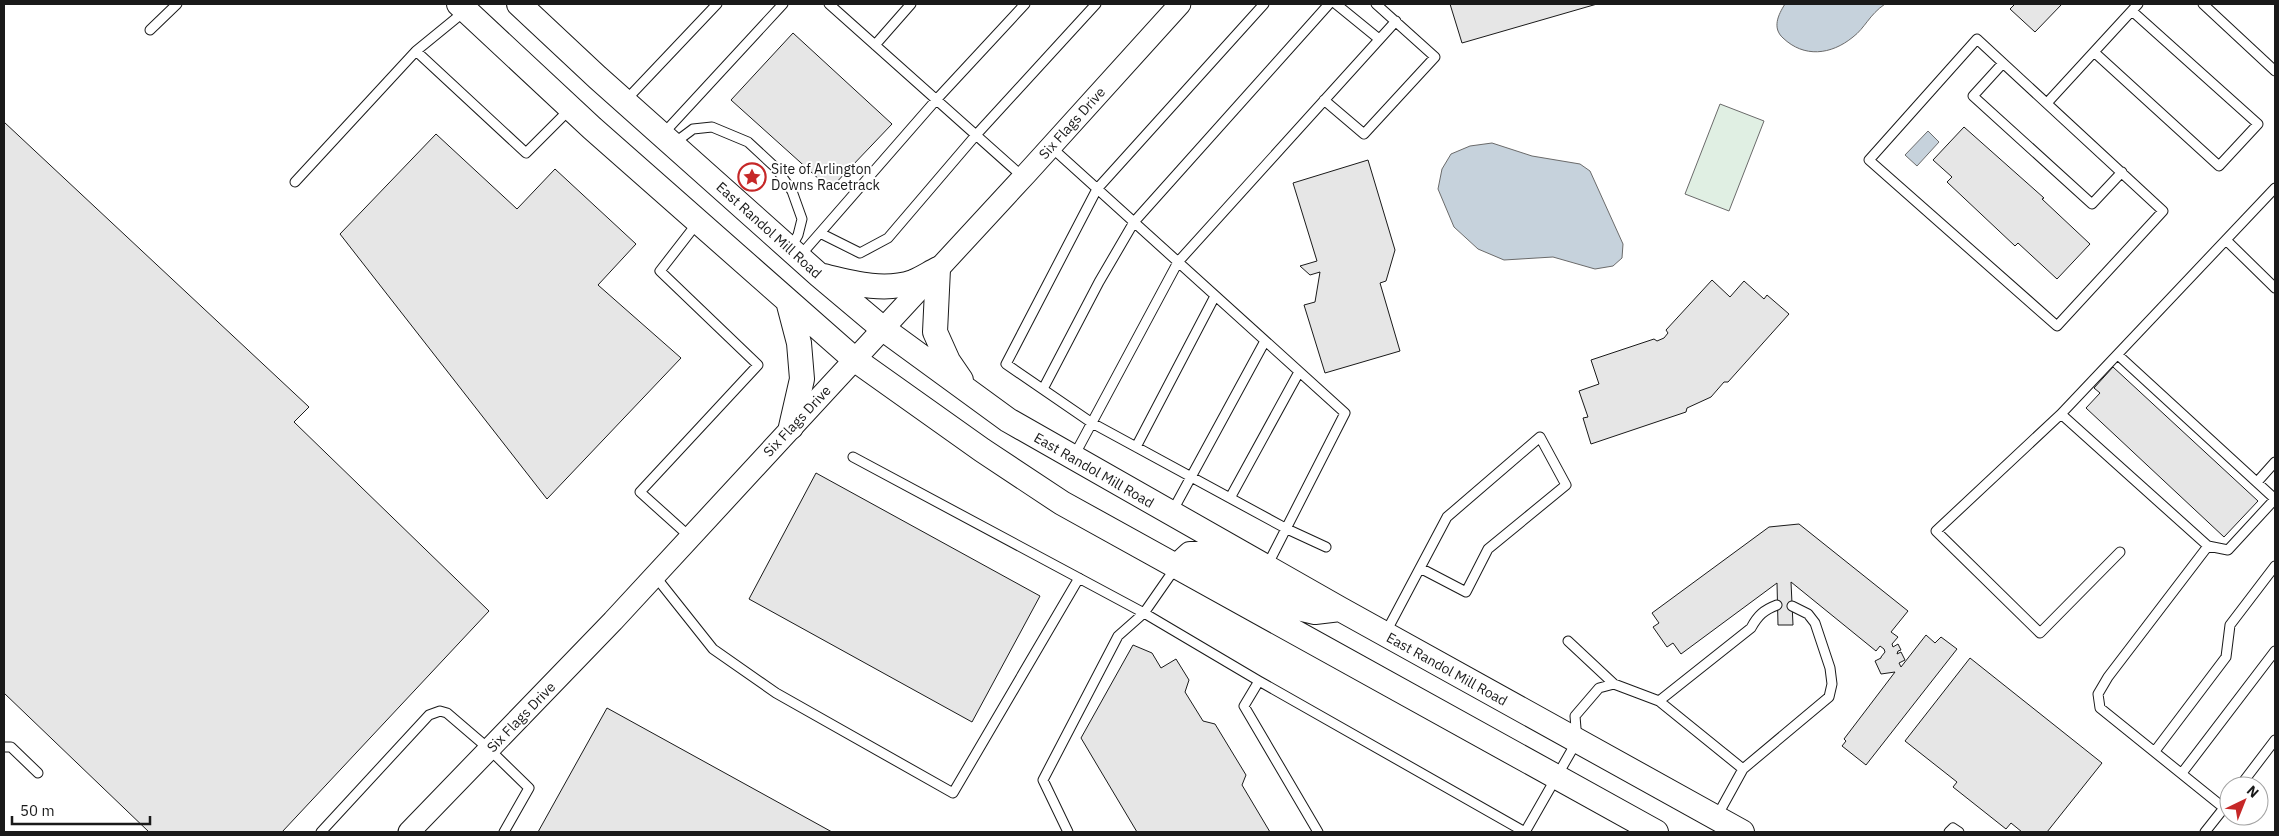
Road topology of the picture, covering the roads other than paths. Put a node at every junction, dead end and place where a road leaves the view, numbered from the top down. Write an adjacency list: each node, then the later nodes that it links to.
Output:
1 (177, 4): 18 (lane)
2 (519, 4): 27 (main road, East Randol Mill Road)
3 (716, 4): 27 (lane)
4 (783, 4): 31 (lane)
5 (829, 4): 20 (lane)
6 (911, 4): 20 (lane)
7 (1025, 4): 25 (lane)
8 (1096, 4): 30 (lane)
9 (1180, 4): 32 (street, Six Flags Drive)
10 (1264, 4): 37 (lane)
11 (1329, 4): 39 (lane)
12 (1336, 4): 19 (lane)
13 (1376, 4): 17 (lane)
14 (2203, 4): 24 (lane)
15 (466, 6): 21 (lane); 29 (main road)
16 (2135, 7): 22 (lane); 22 (lane)
17 (1396, 21): 19 (lane); 26 (lane)
18 (150, 30)
19 (1379, 39): 26 (lane)
20 (875, 45): 25 (lane)
21 (416, 51): 29 (lane); 35 (lane)
22 (2094, 52): 28 (lane)
23 (2003, 63): 28 (lane); 33 (lane); 33 (lane)
24 (2275, 71)
25 (936, 100): 30 (lane); 40 (lane)
26 (1324, 100): 43 (lane)
27 (625, 102): 31 (main road, East Randol Mill Road)
28 (2047, 103): 33 (lane)
29 (571, 108): 38 (main road)
30 (976, 135): 34 (lane); 40 (lane)
31 (667, 140): 42 (main road, East Randol Mill Road); 42 (lane)
32 (1051, 147): 34 (street, Six Flags Drive); 37 (lane)
33 (2122, 172)
34 (1023, 178): 44 (street, Six Flags Drive)
35 (295, 182)
36 (2275, 188): 41 (lane)
37 (1097, 189): 39 (lane); 54 (lane)
38 (698, 221): 48 (main road); 69 (lane)
39 (1134, 222): 43 (lane); 54 (lane)
40 (820, 234): 42 (lane)
41 (2226, 240): 46 (lane); 51 (lane)
42 (794, 253): 45 (main road, East Randol Mill Road)
43 (1178, 262): 47 (lane); 57 (lane)
44 (938, 269): 45 (main road); 49 (street, Six Flags Drive); 55 (main road)
45 (819, 275): 49 (main road, East Randol Mill Road)
46 (2275, 288)
47 (1215, 296): 50 (lane); 59 (lane)
48 (788, 301): 52 (main road); 58 (main road)
49 (882, 328): 52 (street, Six Flags Drive); 55 (main road, East Randol Mill Road)
50 (1265, 342): 53 (lane); 63 (lane)
51 (2118, 355): 56 (lane); 64 (lane)
52 (854, 359): 58 (street, Six Flags Drive); 74 (main road)
53 (1299, 372): 65 (lane); 68 (lane)
54 (1043, 389): 57 (lane)
55 (969, 392): 61 (main road, East Randol Mill Road)
56 (2061, 414): 70 (lane); 72 (lane)
57 (1092, 423): 59 (lane); 61 (lane)
58 (792, 427): 69 (street, Six Flags Drive)
59 (1136, 447): 63 (lane)
60 (852, 456): 78 (lane)
61 (1072, 458): 67 (main road, East Randol Mill Road)
62 (2275, 462): 64 (lane)
63 (1191, 477): 65 (lane); 67 (lane)
64 (2258, 481): 66 (lane)
65 (1230, 498): 68 (lane)
66 (2275, 499): 70 (lane)
67 (1171, 514): 75 (main road, East Randol Mill Road)
68 (1287, 528): 71 (lane); 75 (lane)
69 (690, 537): 77 (street, Six Flags Drive)
70 (2208, 546): 93 (lane)
71 (1326, 547)
72 (2120, 552)
73 (2275, 566): 93 (lane)
74 (1176, 567): 81 (main road); 82 (lane); 98 (main road)
75 (1266, 568): 81 (main road, East Randol Mill Road)
76 (1420, 568): 76 (lane); 83 (lane)
77 (655, 576): 78 (lane); 92 (street, Six Flags Drive)
78 (1078, 578): 82 (lane)
79 (1777, 605): 88 (lane)
80 (1792, 606): 94 (lane)
81 (1340, 609): 83 (main road, East Randol Mill Road)
82 (1144, 613): 86 (lane); 105 (lane)
83 (1385, 634): 90 (main road, East Randol Mill Road)
84 (1568, 642): 87 (lane)
85 (2275, 651): 96 (lane)
86 (1259, 681): 106 (lane); 107 (lane)
87 (1614, 684): 88 (lane); 90 (lane)
88 (1659, 701): 94 (lane)
89 (2275, 740): 97 (lane)
90 (1577, 742): 98 (lane); 101 (main road, East Randol Mill Road)
91 (4, 747): 95 (lane)
92 (489, 749): 102 (lane); 103 (street, Six Flags Drive); 104 (lane)
93 (2155, 751): 96 (lane)
94 (1743, 769): 101 (lane)
95 (38, 773)
96 (2182, 773): 99 (lane)
97 (2248, 776)
98 (1557, 777): 107 (lane); 108 (main road)
99 (2219, 800)
100 (2219, 814): 112 (lane)
101 (1716, 818): 109 (main road, East Randol Mill Road)
102 (321, 832)
103 (409, 832)
104 (504, 832)
105 (1068, 832)
106 (1318, 832)
107 (1525, 832)
108 (1656, 832)
109 (1742, 832)
110 (1949, 832): 111 (lane)
111 (1959, 832)
112 (2205, 832)

